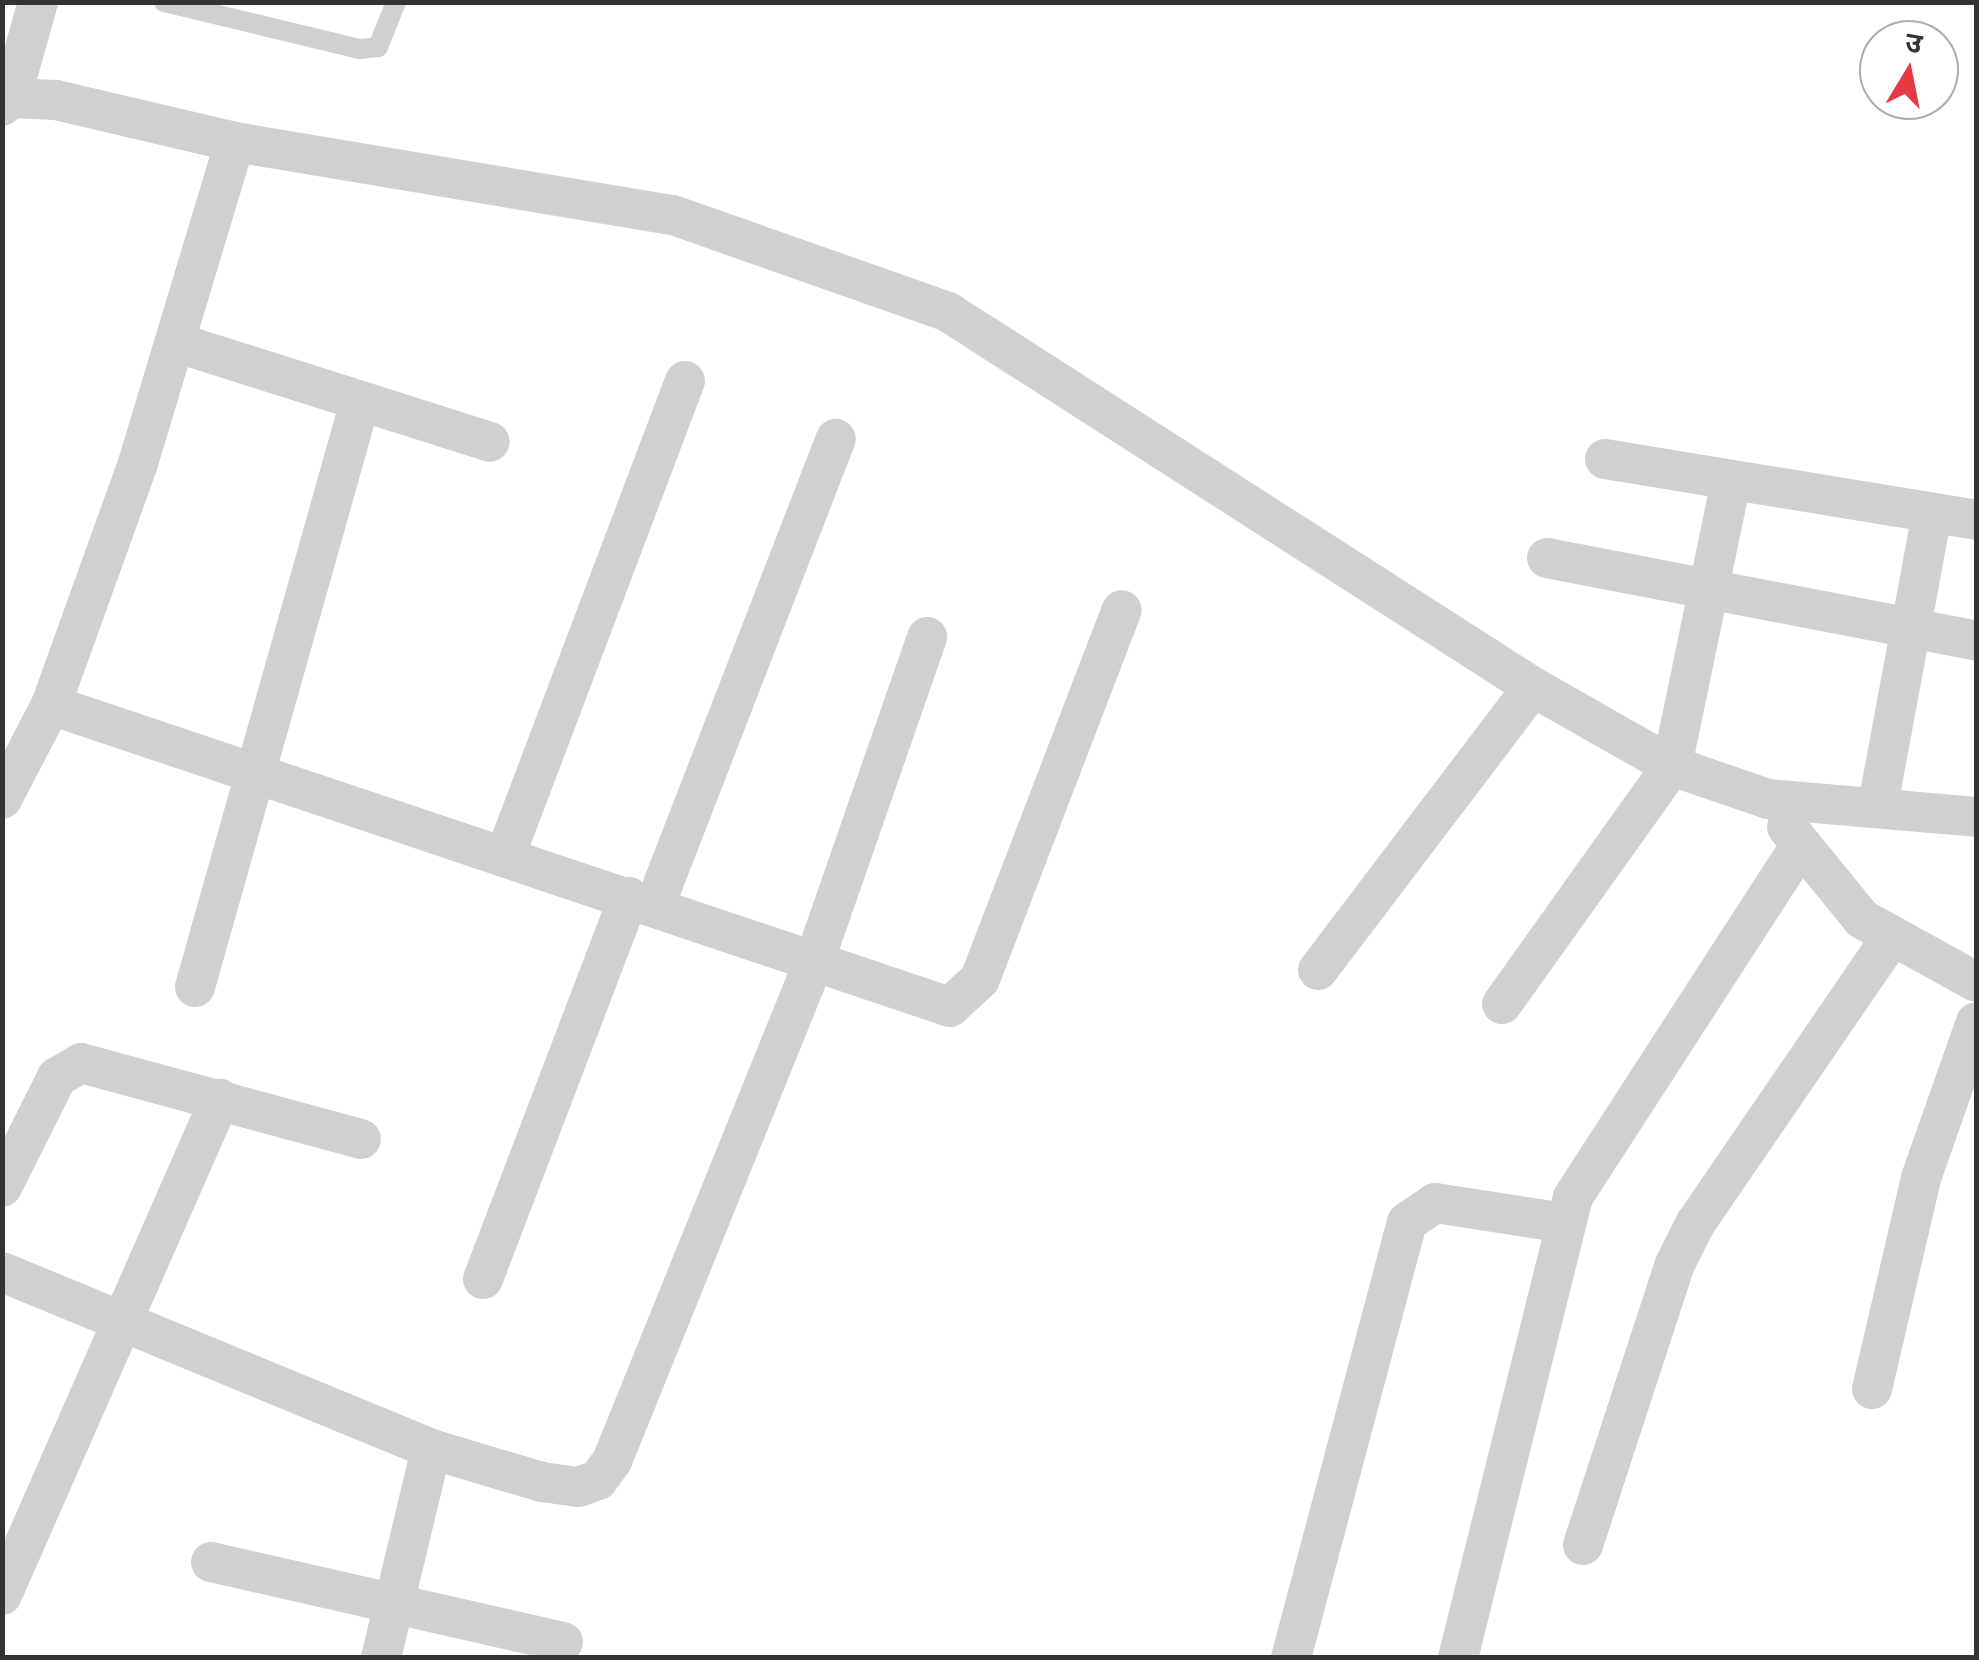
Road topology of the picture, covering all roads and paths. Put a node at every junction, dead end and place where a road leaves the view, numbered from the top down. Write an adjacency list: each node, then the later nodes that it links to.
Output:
1 (38, 2): 5 (street)
2 (164, 2): 4 (lane)
3 (396, 2): 4 (lane)
4 (227, 10)
5 (6, 102): 6 (street)
6 (235, 142): 7 (street); 22 (street)
7 (175, 342): 9 (street); 23 (street)
8 (685, 381): 31 (street)
9 (360, 402): 11 (street); 25 (street)
10 (836, 439): 32 (street)
11 (490, 442)
12 (1605, 459): 13 (street)
13 (1730, 480): 14 (street); 17 (street)
14 (1932, 513): 15 (street); 19 (street)
15 (1976, 520)
16 (1547, 558): 17 (street)
17 (1708, 587): 19 (street); 24 (street)
18 (1122, 610): 34 (street)
19 (1911, 628): 21 (street); 28 (street)
20 (927, 637): 34 (street)
21 (1976, 642)
22 (1532, 687): 24 (street); 35 (street)
23 (51, 705): 25 (street); 26 (street)
24 (1672, 766): 27 (street); 38 (street)
25 (260, 775): 31 (street); 37 (street)
26 (2, 799)
27 (1768, 799): 28 (street); 30 (street)
28 (1878, 805): 29 (street)
29 (1976, 817)
30 (1800, 846): 33 (street); 43 (street)
31 (504, 856): 32 (street)
32 (642, 901): 34 (street); 45 (street)
33 (1890, 940): 36 (street); 49 (street)
34 (815, 959): 48 (street)
35 (1318, 970)
36 (1976, 982)
37 (195, 988)
38 (1502, 1004)
39 (1976, 1022): 47 (street)
40 (220, 1098): 41 (street); 42 (street); 46 (street)
41 (361, 1140)
42 (2, 1187)
43 (1564, 1223): 55 (street); 56 (street)
44 (2, 1272): 46 (street)
45 (482, 1279)
46 (124, 1323): 48 (street); 51 (street)
47 (1872, 1389)
48 (431, 1449): 52 (street)
49 (1583, 1545)
50 (211, 1562): 52 (street)
51 (2, 1595)
52 (394, 1604): 53 (street); 54 (street)
53 (562, 1642)
54 (380, 1658)
55 (1291, 1658)
56 (1458, 1658)

